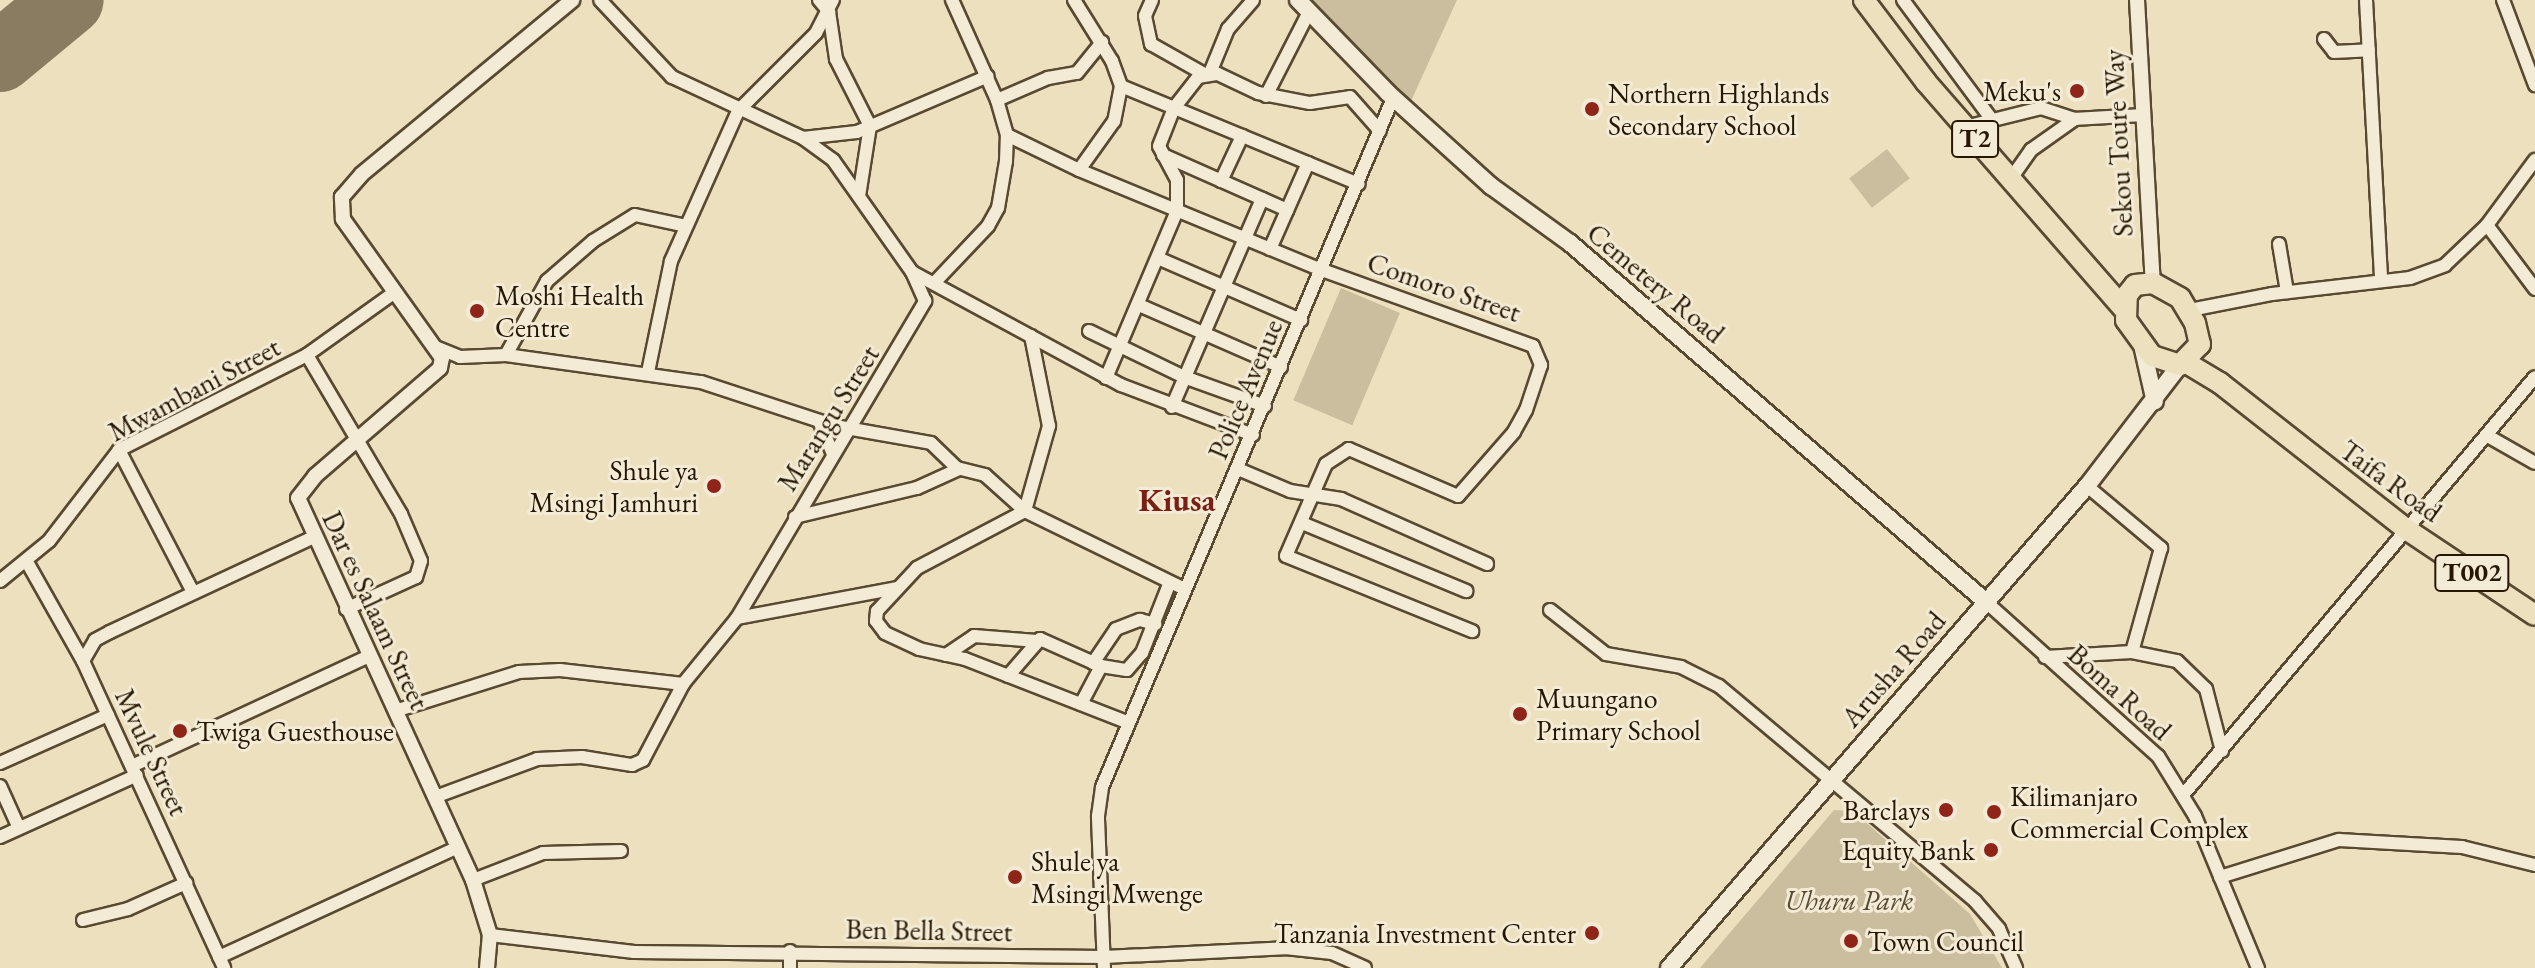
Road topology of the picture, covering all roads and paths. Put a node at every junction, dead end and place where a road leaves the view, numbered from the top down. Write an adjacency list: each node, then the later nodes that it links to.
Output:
1 (572, 0): 61 (street)
2 (600, 0): 26 (street, Marangu Street)
3 (819, 0): 13 (street)
4 (952, 0): 19 (street)
5 (1074, 0): 16 (street)
6 (1152, 0): 18 (street)
7 (1253, 0): 18 (street)
8 (1864, 0): 31 (highway, T2)
9 (1903, 0): 28 (street)
10 (2137, 0): 27 (street, Sekou Toure Way)
11 (2366, 0): 17 (street)
12 (2503, 0): 20 (street)
13 (831, 6): 26 (street); 30 (street)
14 (1304, 6): 22 (street); 23 (main road, Cemetery Road)
15 (2324, 39): 17 (street)
16 (1102, 42): 21 (street); 24 (street)
17 (2369, 50): 57 (street)
18 (1207, 74): 22 (street); 25 (street)
19 (988, 76): 24 (street); 30 (street)
20 (2535, 85)
21 (1121, 86): 25 (street); 39 (street)
22 (1266, 96): 32 (street)
23 (1393, 98): 32 (street, Police Avenue); 111 (main road, Cemetery Road)
24 (997, 100): 33 (street)
25 (1174, 108): 34 (street); 36 (street)
26 (738, 111): 35 (street, Marangu Street); 48 (street)
27 (2142, 115): 29 (street); 58 (street, Sekou Toure Way)
28 (1990, 117): 29 (street); 31 (street)
29 (2075, 119): 40 (street)
30 (870, 126): 35 (street); 43 (street)
31 (1965, 127): 40 (highway, T2)
32 (1380, 131): 42 (street, Police Avenue)
33 (1007, 135): 39 (street, Comoro Street); 56 (street)
34 (1242, 136): 38 (street); 41 (street)
35 (803, 138): 43 (street, Marangu Street)
36 (1160, 154): 41 (street); 46 (street)
37 (2535, 160): 47 (street)
38 (1308, 163): 42 (street); 45 (street)
39 (1079, 170): 46 (street, Comoro Street)
40 (2010, 180): 54 (highway, T2)
41 (1221, 181): 44 (street)
42 (1359, 184): 53 (street, Police Avenue)
43 (859, 196): 55 (street, Marangu Street)
44 (1262, 199): 45 (street); 49 (street)
45 (1287, 210): 51 (street)
46 (1177, 211): 49 (street, Comoro Street); 52 (street)
47 (2487, 225): 57 (street); 60 (street)
48 (686, 226): 75 (street); 78 (street)
49 (1245, 239): 51 (street, Comoro Street); 59 (street)
50 (2279, 244): 62 (street)
51 (1270, 249): 53 (street, Comoro Street)
52 (1160, 259): 59 (street); 63 (street)
53 (1322, 270): 66 (street, Police Avenue); 97 (street, Comoro Street)
54 (2095, 271): 58 (highway, T2); 64 (highway, T2)
55 (912, 272): 56 (street); 87 (street, Marangu Street)
56 (936, 281): 69 (street)
57 (2381, 281): 62 (street)
58 (2144, 284): 64 (highway); 65 (highway, T2)
59 (1221, 287): 66 (street); 68 (street)
60 (2535, 289)
61 (395, 292): 73 (street); 74 (street, Mwambani Street)
62 (2287, 292): 65 (street)
63 (1139, 305): 68 (street); 72 (street)
64 (2123, 308): 71 (highway, T2)
65 (2190, 310): 70 (highway, Taifa Road)
66 (1301, 320): 77 (street, Police Avenue)
67 (1089, 331): 72 (street)
68 (1202, 333): 77 (street); 79 (street)
69 (1031, 336): 81 (street); 98 (street)
70 (2200, 344): 76 (highway); 82 (highway, Taifa Road)
71 (2142, 345): 76 (highway, Taifa Road); 83 (main road)
72 (1121, 347): 79 (street); 81 (street)
73 (438, 348): 75 (street); 90 (street, Dar es Salaam Street)
74 (307, 355): 90 (street); 91 (street, Mwambani Street)
75 (506, 355): 78 (street)
76 (2182, 364): 82 (highway, Taifa Road); 83 (main road, Arusha Road)
77 (1281, 367): 84 (street, Police Avenue)
78 (648, 372): 86 (street)
79 (1184, 377): 84 (street); 85 (street)
80 (2535, 377): 89 (street)
81 (1106, 378): 85 (street)
82 (2220, 383): 101 (highway, Taifa Road)
83 (2155, 402): 96 (main road, Arusha Road)
84 (1265, 406): 88 (street, Police Avenue)
85 (1172, 407): 88 (street)
86 (819, 421): 87 (street); 92 (street)
87 (847, 428): 92 (street, Marangu Street); 94 (street)
88 (1253, 435): 95 (street, Police Avenue)
89 (2486, 435): 93 (street); 101 (street)
90 (357, 439): 102 (street, Dar es Salaam Street); 112 (street)
91 (119, 450): 103 (street, Mwambani Street); 110 (street)
92 (832, 452): 99 (street, Marangu Street)
93 (2535, 463)
94 (959, 469): 98 (street); 99 (street)
95 (1238, 469): 97 (street); 108 (street, Police Avenue)
96 (2087, 486): 111 (main road, Arusha Road); 119 (street)
97 (1315, 494): 100 (street); 104 (street)
98 (1025, 511): 106 (street); 107 (street)
99 (795, 517): 115 (street, Marangu Street)
100 (1302, 523): 109 (street); 117 (street)
101 (2409, 531): 114 (highway, Taifa Road / T002); 131 (street)
102 (312, 538): 110 (street); 112 (street, Dar es Salaam Street)
103 (27, 562): 105 (street, Mwambani Street); 123 (street, Mvule Street)
104 (1487, 564)
105 (0, 581)
106 (1170, 582): 108 (street); 116 (street)
107 (897, 588): 115 (street); 120 (street)
108 (1185, 589): 130 (street, Police Avenue)
109 (1466, 591)
110 (193, 592): 123 (street)
111 (1985, 601): 122 (street, Boma Road); 134 (main road, Arusha Road)
112 (346, 609): 121 (street, Dar es Salaam Street)
113 (1550, 610): 134 (street)
114 (2535, 615)
115 (737, 618): 126 (street, Marangu Street)
116 (1155, 624): 124 (street); 124 (street)
117 (1472, 631)
118 (1037, 641): 120 (street); 124 (street); 125 (street)
119 (2132, 652): 122 (street); 131 (street)
120 (946, 655): 125 (street)
121 (367, 657): 128 (street, Dar es Salaam Street); 133 (street)
122 (2045, 657): 136 (street, Boma Road)
123 (83, 661): 129 (street, Mvule Street)
124 (1097, 664): 127 (street)
125 (1008, 676): 127 (street)
126 (683, 684): 128 (street); 137 (street, Marangu Street)
127 (1081, 704): 130 (street)
128 (395, 711): 137 (street, Dar es Salaam Street)
129 (108, 715): 132 (street); 133 (street, Mvule Street)
130 (1129, 723): 151 (street, Police Avenue)
131 (2222, 751): 136 (street)
132 (0, 763)
133 (134, 770): 138 (street); 145 (street, Mvule Street)
134 (1831, 781): 156 (main road, Arusha Road); 157 (street)
135 (0, 786): 138 (street)
136 (2183, 795): 143 (street, Boma Road)
137 (435, 797): 140 (street, Dar es Salaam Street)
138 (19, 828): 139 (street)
139 (0, 837)
140 (458, 847): 144 (street, Dar es Salaam Street); 150 (street)
141 (621, 851): 144 (street)
142 (2535, 865): 143 (street)
143 (2220, 877): 158 (street, Boma Road)
144 (473, 880): 147 (street, Dar es Salaam Street)
145 (186, 883): 146 (street); 150 (street, Mvule Street)
146 (83, 920)
147 (490, 941): 149 (street, Ben Bella Street); 152 (street)
148 (790, 951): 149 (street, Ben Bella Street); 151 (street, Ben Bella Street); 154 (street)
149 (634, 952): 153 (street)
150 (222, 962)
151 (1104, 963): 155 (street, Ben Bella Street)
152 (487, 968)
153 (634, 968)
154 (790, 968)
155 (1365, 968)
156 (1669, 968)
157 (2016, 968)
158 (2258, 968)

